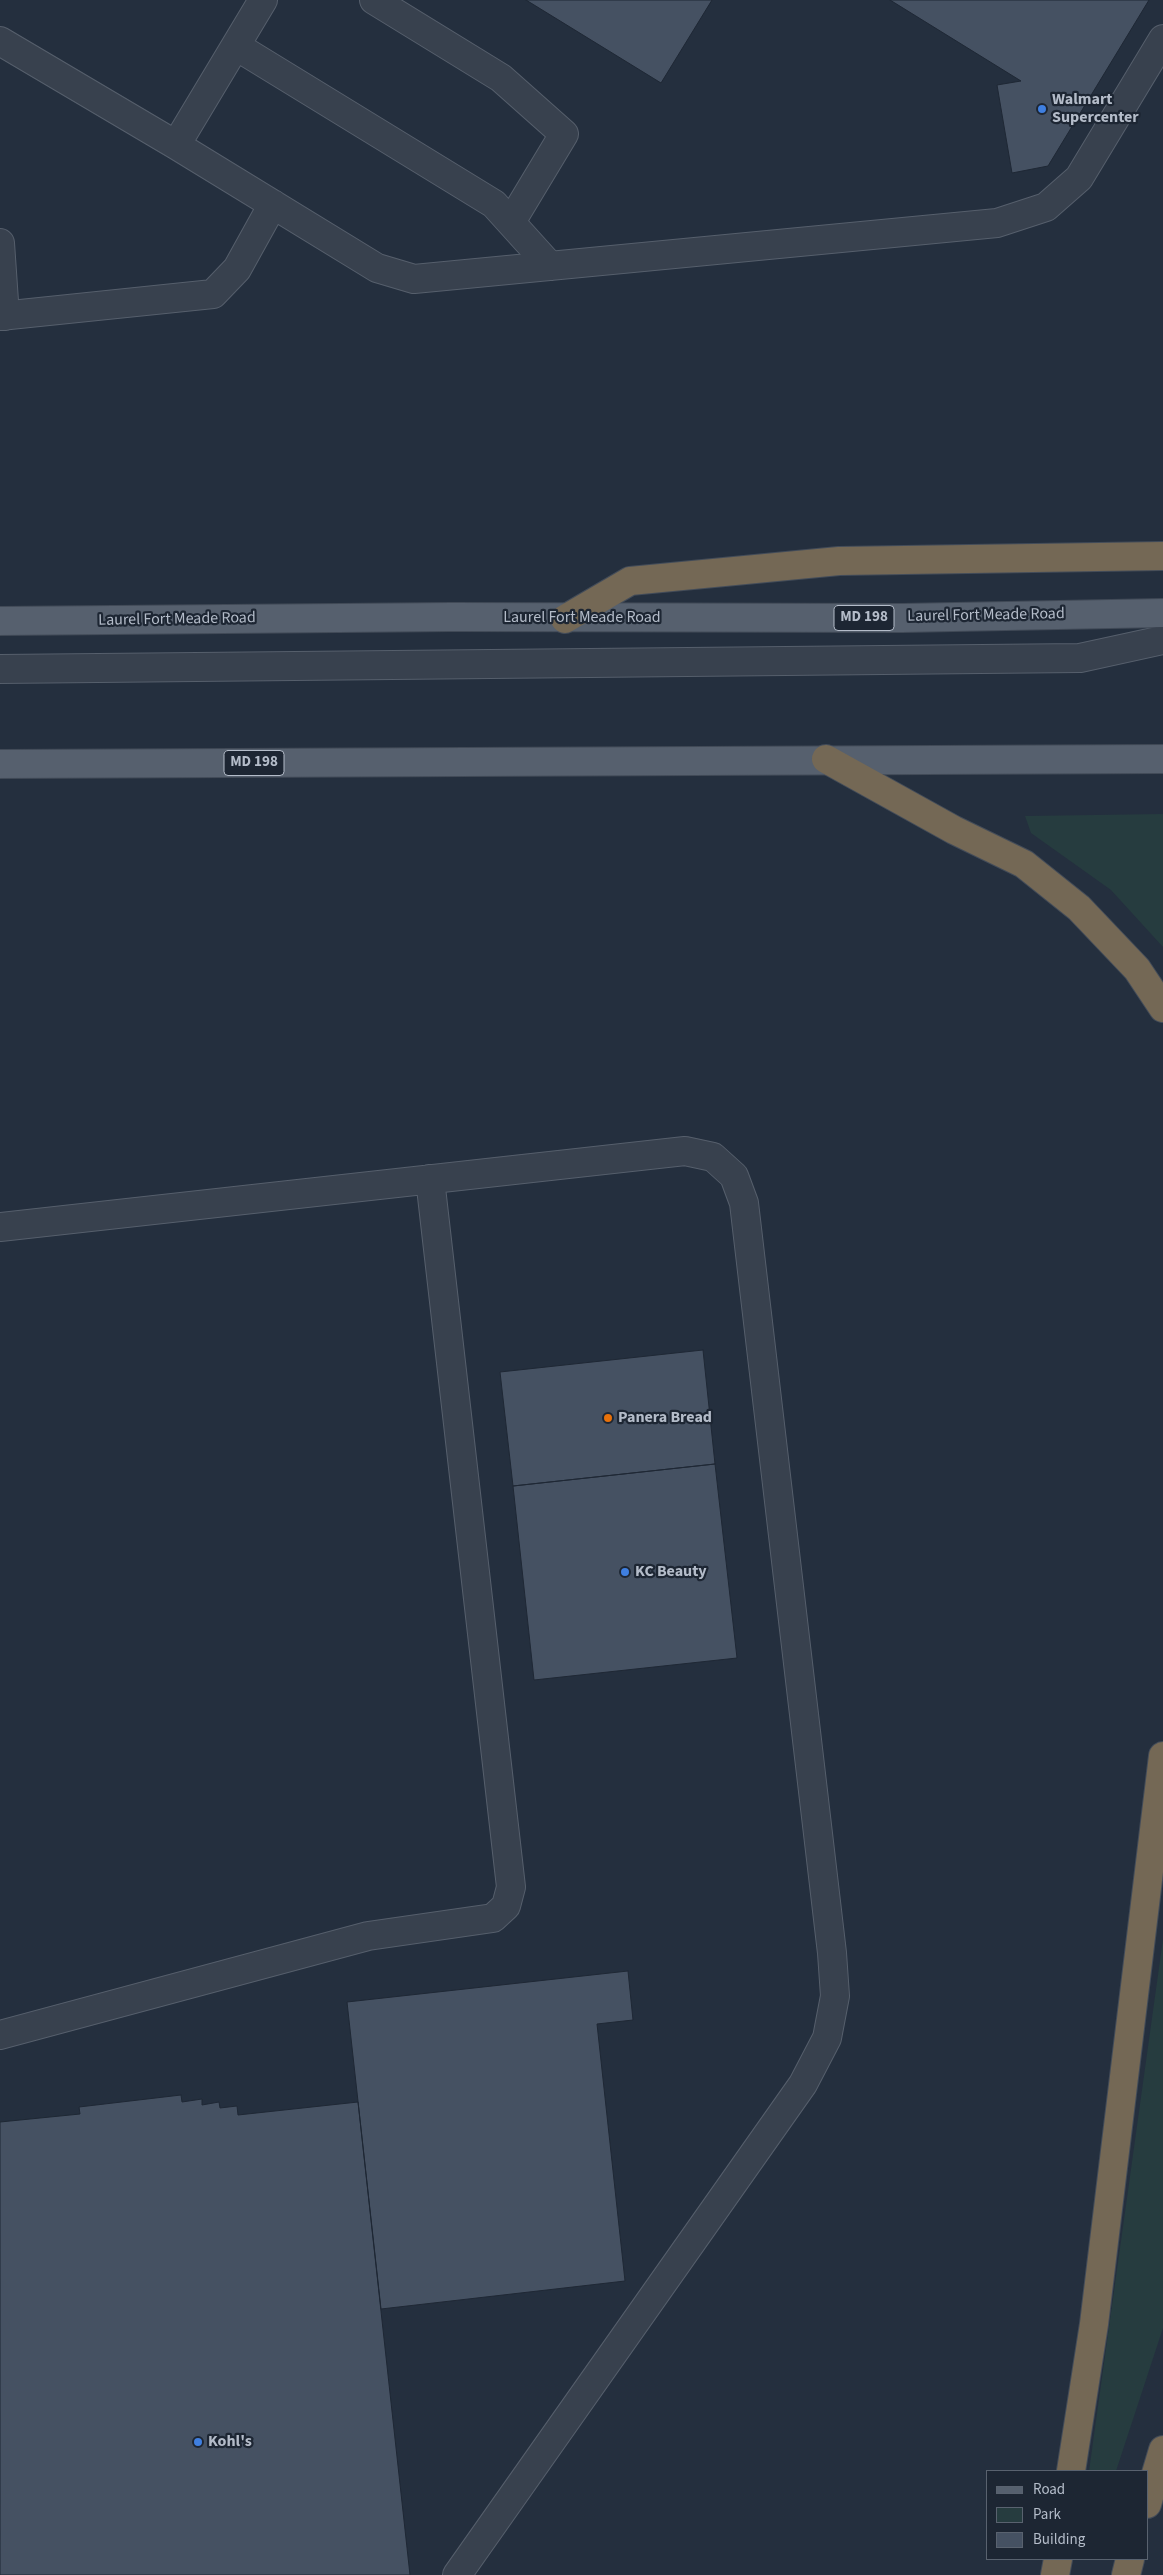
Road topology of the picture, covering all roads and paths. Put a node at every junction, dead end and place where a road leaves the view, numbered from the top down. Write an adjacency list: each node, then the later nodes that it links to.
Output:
1 (263, 0): 5 (street)
2 (374, 0): 8 (street)
3 (1163, 39): 10 (street)
4 (0, 41): 6 (street)
5 (236, 46): 6 (street); 8 (street)
6 (176, 145): 7 (street)
7 (273, 204): 10 (street); 11 (street)
8 (511, 222): 10 (street)
9 (0, 243): 11 (street)
10 (550, 266)
11 (3, 316)
12 (1163, 556): 14 (highway)
13 (1163, 613): 14 (main road, Laurel Fort Meade Road / MD 198)
14 (565, 618): 15 (main road, Laurel Fort Meade Road / MD 198)
15 (0, 621)
16 (1163, 640): 17 (street)
17 (0, 669)
18 (1163, 758): 19 (main road, MD 198)
19 (826, 759): 20 (main road, MD 198); 21 (highway)
20 (0, 764)
21 (1163, 1008)
22 (430, 1179): 23 (street); 25 (street); 31 (street)
23 (0, 1227)
24 (1163, 1756): 27 (highway)
25 (0, 2035)
26 (1163, 2450): 28 (highway)
27 (1072, 2470)
28 (1148, 2501)
29 (1058, 2560): 32 (highway)
30 (1130, 2560): 33 (highway)
31 (457, 2575)
32 (1055, 2575)
33 (1126, 2575)

